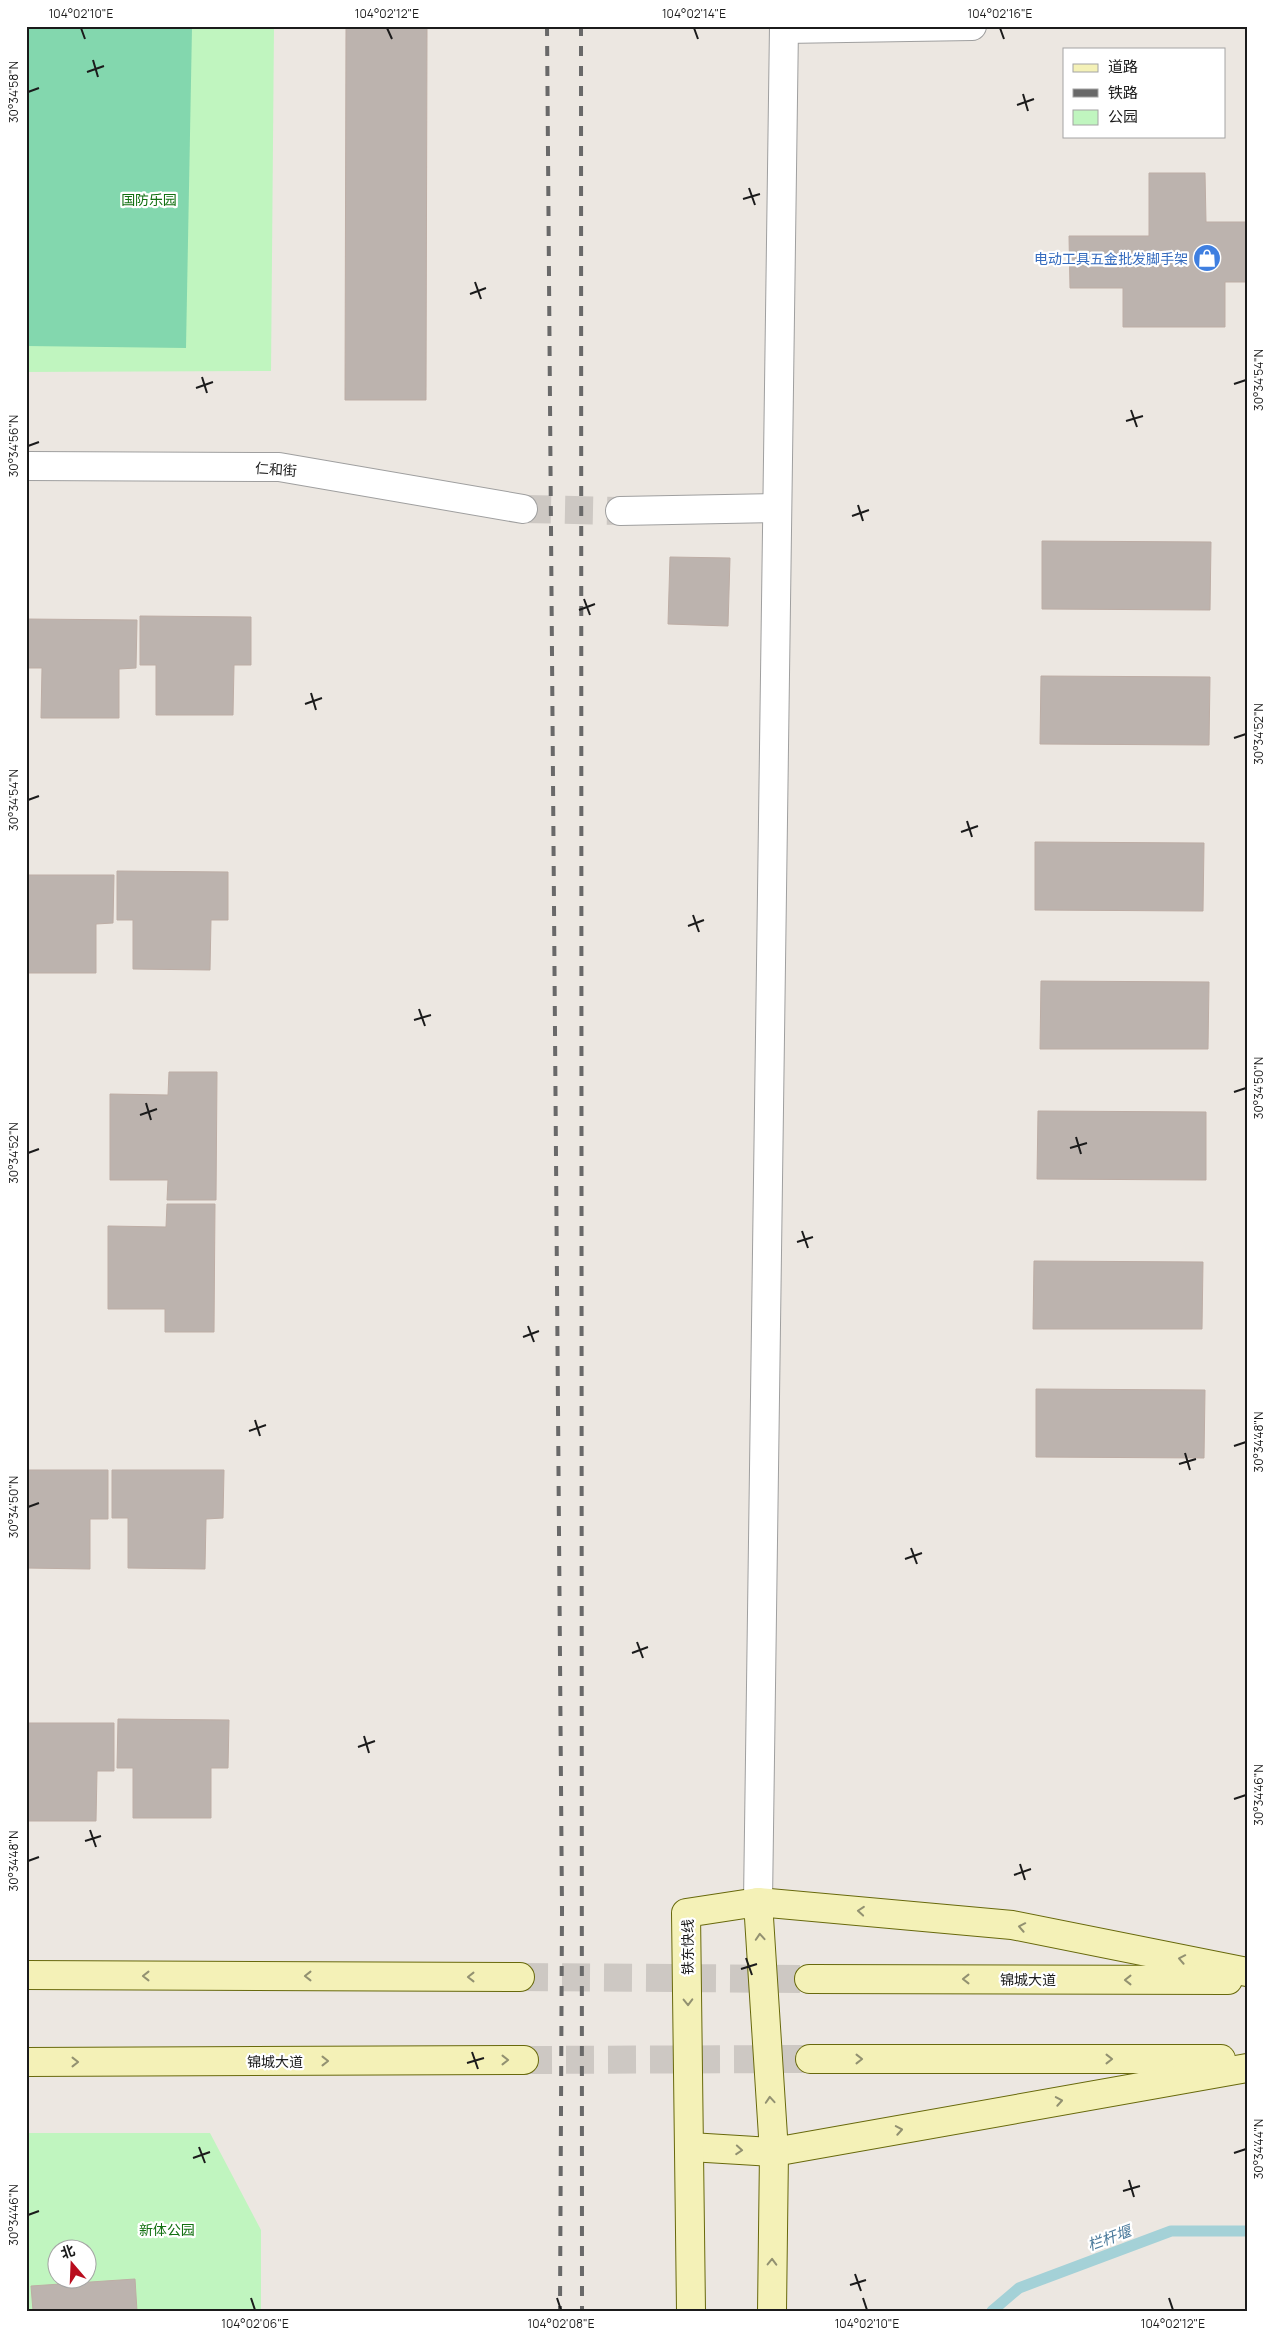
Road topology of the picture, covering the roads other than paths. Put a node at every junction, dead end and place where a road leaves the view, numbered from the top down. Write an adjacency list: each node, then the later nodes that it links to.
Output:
1 (972, 26): 2 (street)
2 (784, 28): 5 (street)
3 (26, 466): 4 (street, 仁和街)
4 (523, 508)
5 (777, 508): 6 (street); 7 (street)
6 (620, 511)
7 (758, 1902): 8 (main road, one-way to 7); 18 (main road, 铁东快线, one-way to 18); 19 (main road, one-way to 7)
8 (1247, 1972)
9 (26, 1975): 10 (main road, one-way to 9)
10 (520, 1978)
11 (809, 1978): 12 (main road, 锦城大道, one-way to 11)
12 (1247, 1980)
13 (810, 2059): 14 (main road, one-way to 14)
14 (1247, 2059)
15 (524, 2060): 16 (main road, 锦城大道, one-way to 15)
16 (26, 2062)
17 (1247, 2068): 19 (main road, one-way to 17)
18 (690, 2147): 19 (main road, one-way to 19); 20 (main road, 铁东快线)
19 (774, 2152): 21 (main road, one-way to 19)
20 (691, 2311)
21 (772, 2311)

